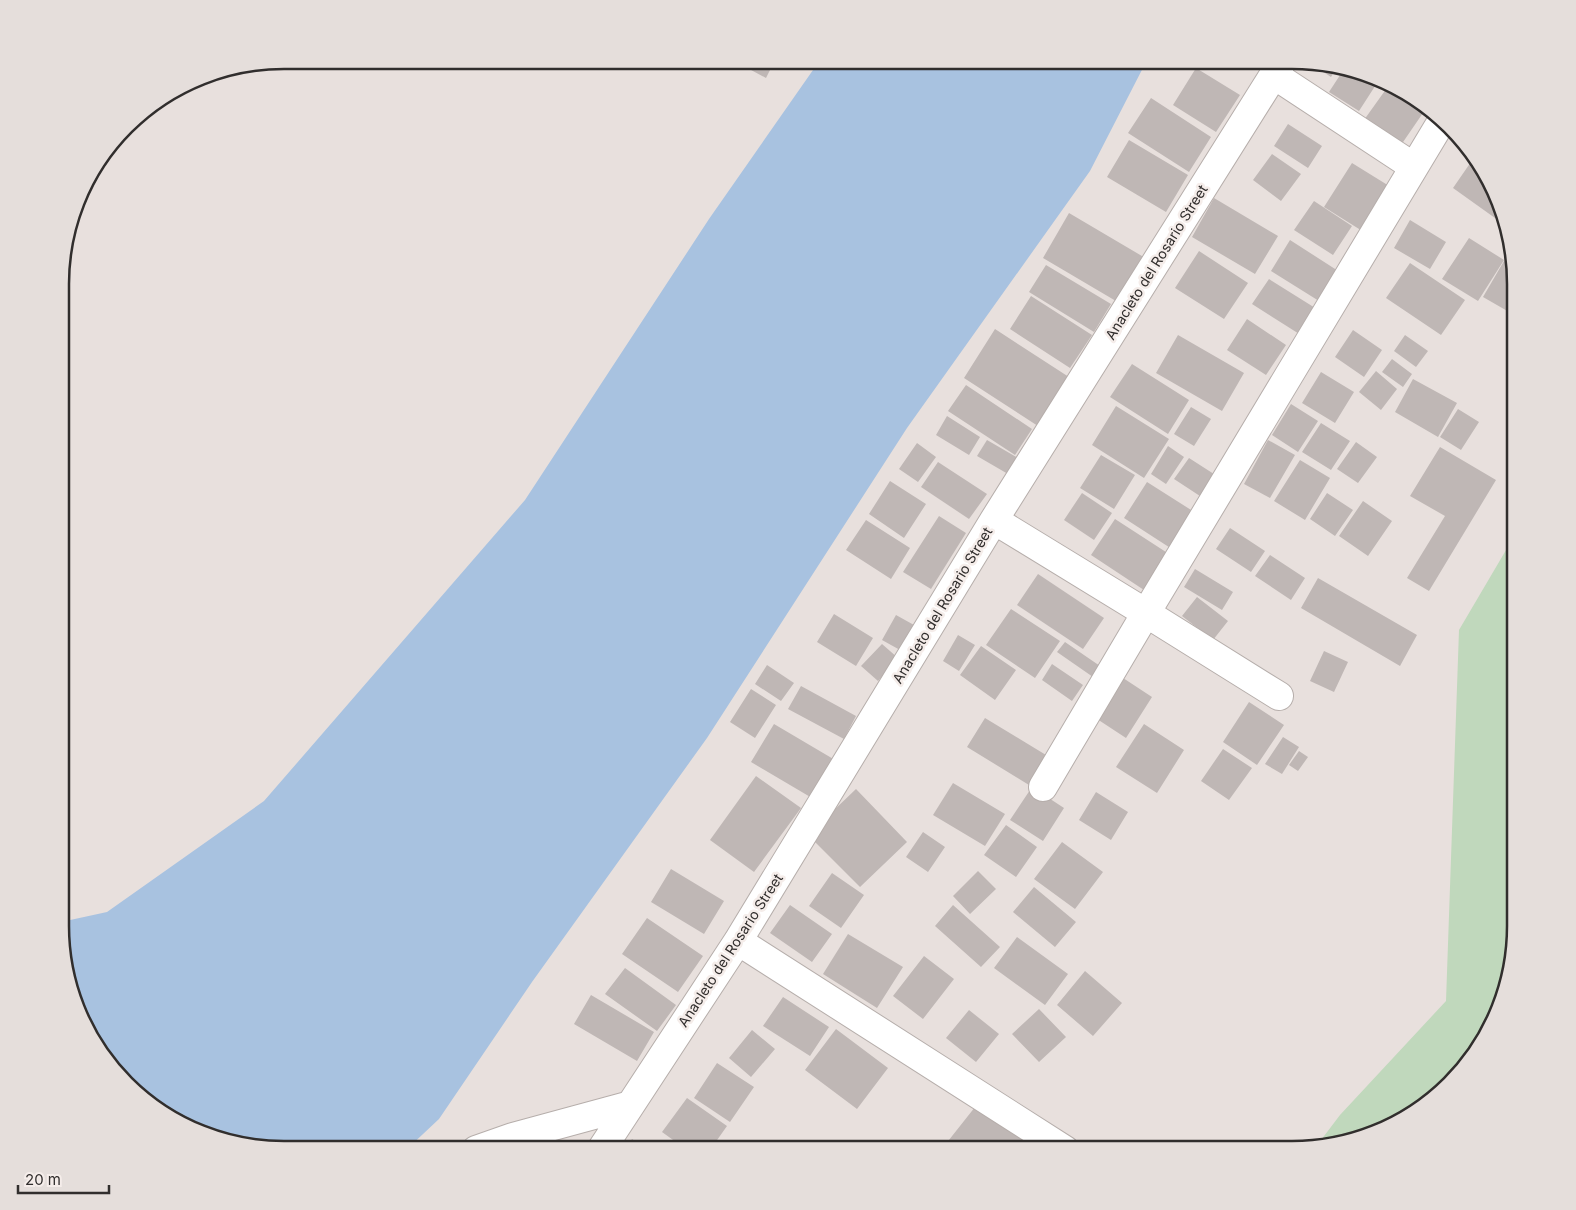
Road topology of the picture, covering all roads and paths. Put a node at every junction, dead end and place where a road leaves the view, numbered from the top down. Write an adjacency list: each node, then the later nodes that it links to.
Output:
1 (1277, 69): 5 (street, Anacleto del Rosario Street)
2 (1279, 69): 4 (street)
3 (1438, 126): 4 (street)
4 (1414, 167): 6 (street)
5 (994, 520): 6 (street); 9 (street, Anacleto del Rosario Street)
6 (1146, 613): 7 (street); 8 (street)
7 (1278, 696)
8 (1043, 787)
9 (738, 941): 10 (street, Anacleto del Rosario Street); 13 (street)
10 (627, 1106): 11 (street); 12 (street, Anacleto del Rosario Street)
11 (502, 1141)
12 (606, 1141)
13 (1051, 1141)

